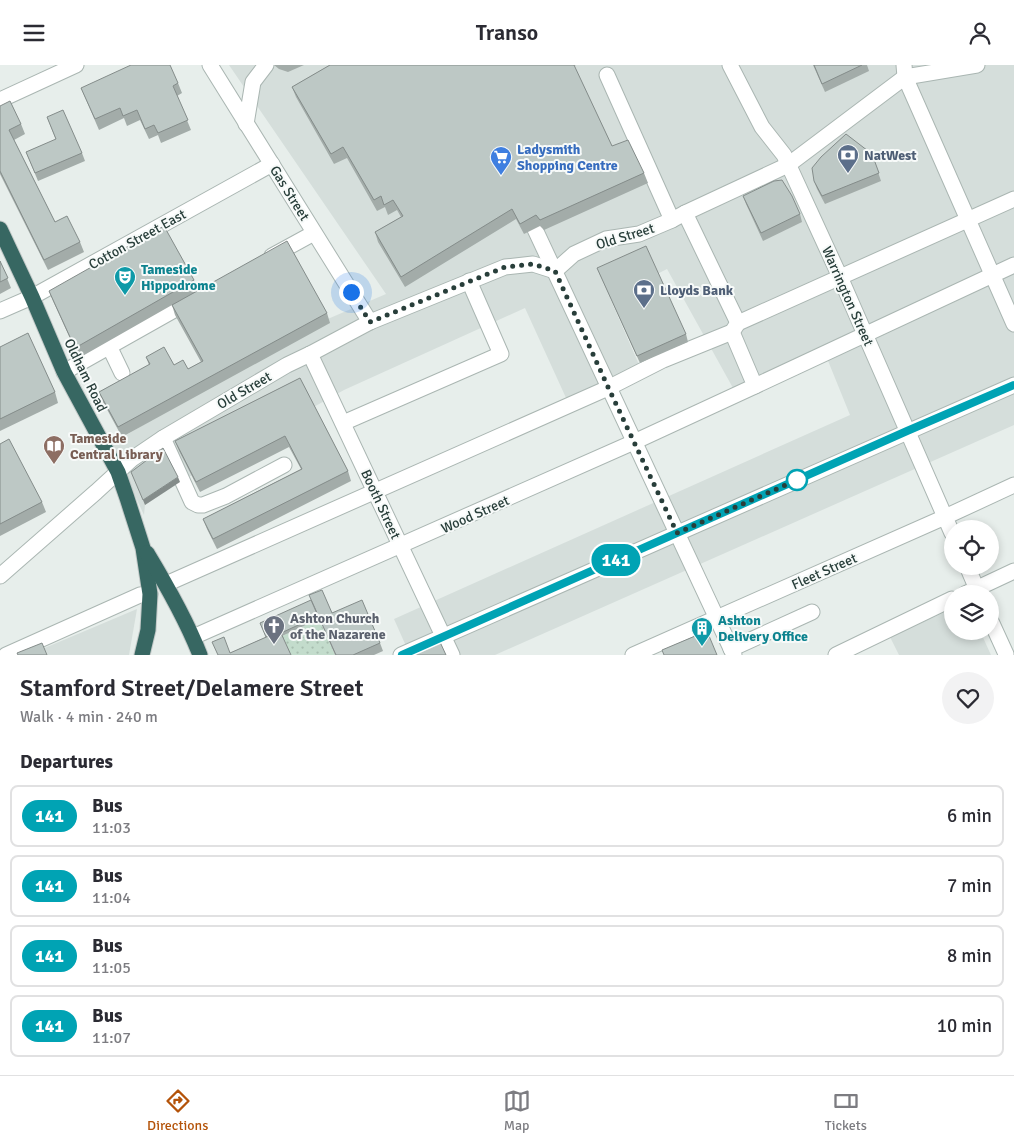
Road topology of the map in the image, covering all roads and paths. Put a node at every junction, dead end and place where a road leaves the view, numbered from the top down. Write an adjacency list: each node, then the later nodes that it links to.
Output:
1 (76, 65): 9 (street)
2 (210, 65): 11 (street, Gas Street)
3 (266, 65): 11 (street)
4 (730, 65): 13 (street, Warrington Street)
5 (978, 65): 6 (street, Old Street)
6 (905, 71): 13 (street, Old Street); 17 (street)
7 (607, 75): 18 (street)
8 (0, 90): 9 (street)
9 (21, 90): 10 (street)
10 (0, 100)
11 (246, 123): 12 (street, Gas Street)
12 (272, 164): 20 (street, Gas Street); 28 (street, Cotton Street East)
13 (788, 165): 16 (street, Old Street); 25 (street, Warrington Street)
14 (521, 199): 23 (street)
15 (1014, 199): 17 (street)
16 (685, 213): 18 (street, Old Street); 32 (street)
17 (968, 220): 24 (street); 25 (street)
18 (672, 221): 23 (street, Old Street)
19 (0, 229): 28 (highway, Oldham Road)
20 (314, 233): 21 (street); 30 (street, Gas Street)
21 (262, 261)
22 (1014, 265): 24 (street, Wood Street)
23 (555, 271): 26 (street, Old Street); 40 (street)
24 (992, 274): 31 (street); 33 (street, Wood Street)
25 (840, 277): 32 (street); 33 (street, Warrington Street)
26 (469, 281): 30 (street, Old Street); 41 (street)
27 (202, 294): 34 (street)
28 (32, 297): 29 (street, Cotton Street East); 36 (highway, Oldham Road)
29 (0, 311)
30 (370, 322): 35 (street, Old Street)
31 (1014, 324)
32 (735, 327): 39 (street); 40 (street)
33 (865, 335): 39 (street, Wood Street); 42 (street, Warrington Street)
34 (109, 346): 36 (street); 37 (street)
35 (310, 354): 41 (street, Booth Street); 43 (street, Old Street)
36 (64, 372): 46 (highway, Oldham Road)
37 (122, 373)
38 (1014, 385): 42 (street)
39 (754, 386): 44 (street, Wood Street)
40 (608, 387): 44 (street); 48 (street)
41 (343, 423): 48 (street, Booth Street)
42 (907, 431): 49 (street, Warrington Street); 51 (street)
43 (163, 437): 45 (street); 46 (street, Old Street)
44 (634, 442): 51 (street); 52 (street, Wood Street)
45 (284, 465)
46 (118, 473): 53 (highway, Oldham Road); 55 (street, Old Street)
47 (1014, 485): 49 (street, Fleet Street)
48 (376, 491): 52 (street, Booth Street); 56 (street)
49 (945, 517): 50 (street, Warrington Street); 61 (street, Fleet Street)
50 (946, 520)
51 (677, 533): 61 (street); 63 (street)
52 (401, 547): 62 (street, Wood Street); 63 (street, Booth Street)
53 (143, 548): 56 (highway); 58 (highway, Oldham Road)
54 (1014, 571): 57 (street)
55 (0, 576)
56 (166, 584): 62 (highway)
57 (987, 585)
58 (150, 594): 67 (street); 68 (highway, Oldham Road)
59 (944, 603): 73 (street)
60 (812, 612): 65 (street)
61 (716, 618): 65 (street); 72 (street, Fleet Street)
62 (193, 637): 69 (highway)
63 (443, 637): 70 (street); 71 (street, Booth Street)
64 (999, 639): 66 (street)
65 (732, 652)
66 (1006, 654)
67 (6, 655)
68 (142, 655)
69 (200, 655)
70 (402, 655)
71 (452, 655)
72 (633, 655)
73 (836, 655)

